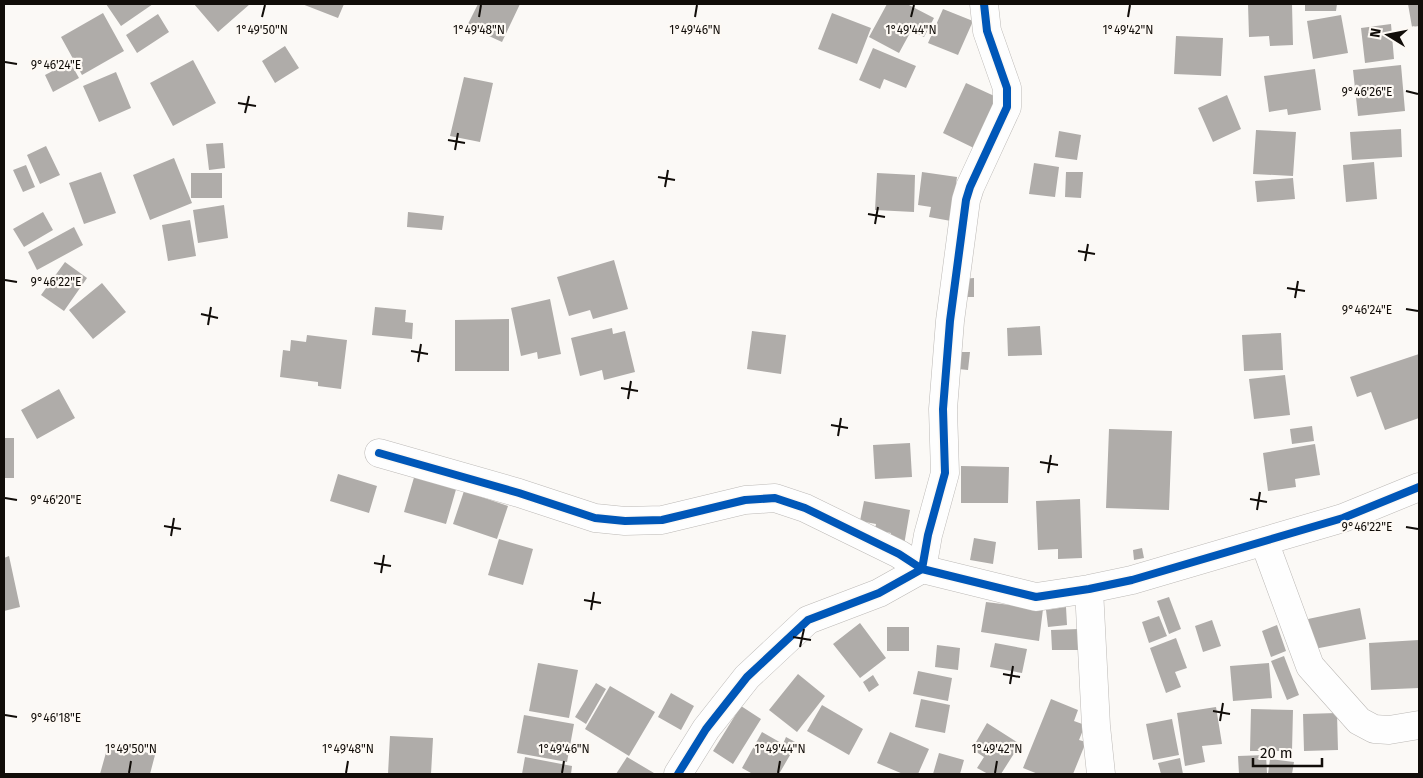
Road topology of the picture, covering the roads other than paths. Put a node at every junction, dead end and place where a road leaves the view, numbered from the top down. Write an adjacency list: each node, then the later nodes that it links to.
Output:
1 (984, 4): 5 (street)
2 (379, 453): 5 (street)
3 (1419, 487): 4 (street)
4 (1264, 541): 6 (street); 7 (street)
5 (922, 568): 6 (street); 8 (street)
6 (1090, 588): 9 (street)
7 (1419, 725)
8 (678, 774)
9 (1101, 774)

